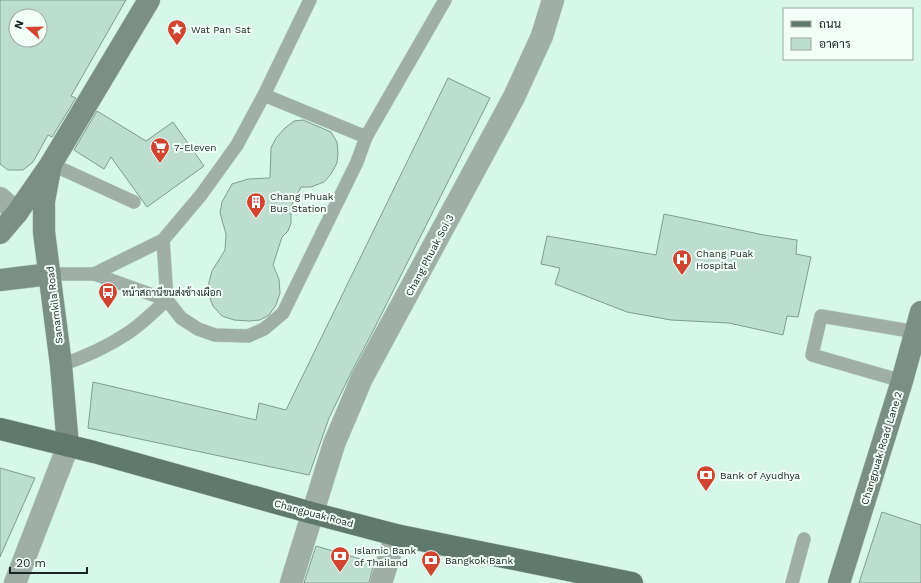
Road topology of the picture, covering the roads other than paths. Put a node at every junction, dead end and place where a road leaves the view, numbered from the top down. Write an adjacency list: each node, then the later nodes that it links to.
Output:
1 (149, 0): 7 (street, Sanamkila Road)
2 (310, 0): 5 (lane)
3 (445, 0): 6 (lane)
4 (553, 0): 22 (street, Chang Phuak Soi 3)
5 (264, 95): 6 (lane); 12 (lane)
6 (366, 137): 16 (lane)
7 (51, 164): 9 (lane); 10 (street, Sanamkila Road); 13 (street, Sanamkila Road)
8 (0, 198): 10 (street)
9 (134, 202)
10 (17, 213): 11 (street, Sanamkila Road)
11 (0, 233)
12 (163, 240): 14 (lane); 16 (lane)
13 (50, 274): 14 (lane); 15 (street); 18 (street, Sanamkila Road)
14 (94, 274): 16 (lane)
15 (0, 280)
16 (167, 300): 18 (lane)
17 (918, 322): 19 (street, Changpuak Road Lane 2); 19 (lane)
18 (61, 365): 21 (street, Sanamkila Road)
19 (902, 381): 30 (street, Changpuak Road Lane 2)
20 (0, 429): 21 (main road, Changpuak Road)
21 (68, 446): 22 (main road, Changpuak Road); 25 (street)
22 (312, 513): 23 (main road, Changpuak Road); 26 (street, Chang Phuak Soi 3)
23 (396, 535): 27 (street); 28 (main road, Changpuak Road)
24 (804, 539): 29 (lane)
25 (15, 583)
26 (291, 583)
27 (381, 583)
28 (632, 583)
29 (792, 583)
30 (839, 583)

